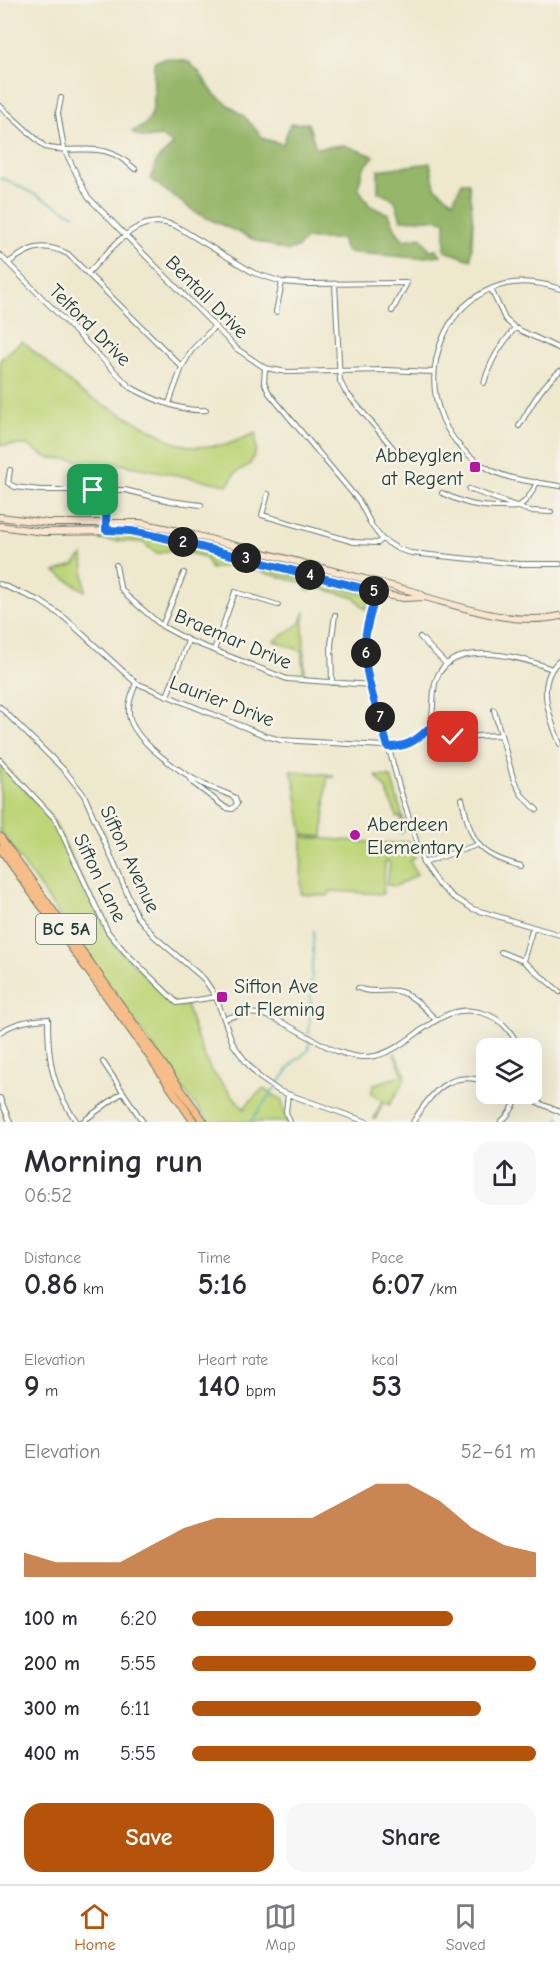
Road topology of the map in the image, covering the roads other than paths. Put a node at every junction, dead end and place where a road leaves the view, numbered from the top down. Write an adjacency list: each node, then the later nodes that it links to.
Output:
1 (61, 98): 3 (street, Bentall Drive)
2 (0, 106): 3 (street)
3 (64, 149): 4 (street); 5 (street, Bentall Drive)
4 (135, 169)
5 (125, 236): 8 (street); 9 (street); 15 (street, Bentall Drive)
6 (0, 255): 7 (street, Telford Drive)
7 (8, 263): 8 (street); 24 (street, Telford Drive)
8 (88, 273): 18 (street)
9 (282, 282): 10 (street); 14 (street)
10 (335, 284): 13 (street); 20 (street)
11 (491, 289): 12 (street); 16 (street); 22 (street)
12 (560, 289)
13 (392, 311)
14 (276, 312)
15 (215, 326): 18 (street); 19 (street, Bentall Drive)
16 (515, 328): 17 (street); 23 (street)
17 (560, 350)
18 (182, 367): 24 (street)
19 (265, 368): 20 (street, Bentall Drive); 42 (street)
20 (339, 371): 22 (street, Bentall Drive); 27 (street)
21 (560, 371): 26 (street)
22 (434, 372): 29 (street)
23 (484, 383)
24 (169, 403): 25 (street, Telford Drive)
25 (206, 410)
26 (519, 426)
27 (393, 448)
28 (10, 470): 32 (street)
29 (537, 482): 30 (street); 36 (street)
30 (560, 486)
31 (469, 489): 36 (street)
32 (107, 490): 35 (street); 39 (street)
33 (442, 493): 36 (street)
34 (268, 494): 42 (street)
35 (201, 505)
36 (515, 507): 37 (street)
37 (551, 512)
38 (0, 518): 39 (main road)
39 (107, 522): 41 (street); 47 (main road)
40 (0, 526): 41 (main road)
41 (106, 530): 48 (main road)
42 (382, 539): 43 (street)
43 (560, 564)
44 (116, 565): 53 (street, Braemar Drive)
45 (184, 573): 53 (street)
46 (0, 584): 60 (street, Laurier Drive)
47 (381, 584): 48 (street); 49 (main road)
48 (377, 592): 49 (main road); 62 (street)
49 (425, 597): 52 (main road)
50 (278, 605): 56 (street)
51 (335, 615): 61 (street)
52 (560, 616)
53 (162, 626): 55 (street, Braemar Drive)
54 (420, 638): 58 (street)
55 (188, 640): 56 (street, Braemar Drive); 63 (street)
56 (214, 650): 61 (street, Braemar Drive)
57 (560, 660): 59 (street)
58 (446, 664): 59 (street); 66 (street)
59 (552, 669): 68 (street)
60 (136, 683): 63 (street, Laurier Drive); 71 (street)
61 (332, 683): 62 (street, Braemar Drive)
62 (371, 685): 69 (street)
63 (167, 696): 69 (street, Laurier Drive)
64 (0, 707): 85 (street, Sifton Avenue)
65 (494, 710): 67 (street)
66 (428, 729): 67 (street); 69 (street, Laurier Drive)
67 (500, 735): 73 (street)
68 (560, 744)
69 (388, 747): 77 (street)
70 (0, 759): 85 (street, Sifton Lane)
71 (187, 775): 71 (street)
72 (462, 799): 75 (street)
73 (537, 810)
74 (0, 837): 103 (main road, BC 5A)
75 (477, 845): 77 (street); 78 (street)
76 (0, 848): 102 (main road, BC 5A)
77 (423, 863): 79 (street)
78 (521, 866)
79 (533, 927): 80 (street); 82 (street)
80 (560, 935)
81 (501, 952): 82 (street)
82 (523, 961): 84 (street)
83 (358, 988): 87 (street)
84 (560, 992)
85 (216, 997): 86 (street, Sifton Avenue)
86 (224, 1019): 87 (street); 93 (street, Sifton Avenue)
87 (436, 1020): 89 (street)
88 (0, 1032): 99 (street)
89 (514, 1038)
90 (103, 1062): 92 (street)
91 (476, 1080): 106 (street)
92 (123, 1092): 100 (street); 101 (street)
93 (288, 1094): 104 (street); 105 (street, Sifton Avenue)
94 (0, 1098): 98 (street)
95 (515, 1104): 107 (street)
96 (541, 1104): 97 (street)
97 (560, 1112)
98 (10, 1122)
99 (77, 1122)
100 (82, 1122)
101 (143, 1122)
102 (194, 1122)
103 (204, 1122)
104 (291, 1122)
105 (368, 1122)
106 (413, 1122)
107 (501, 1122)

